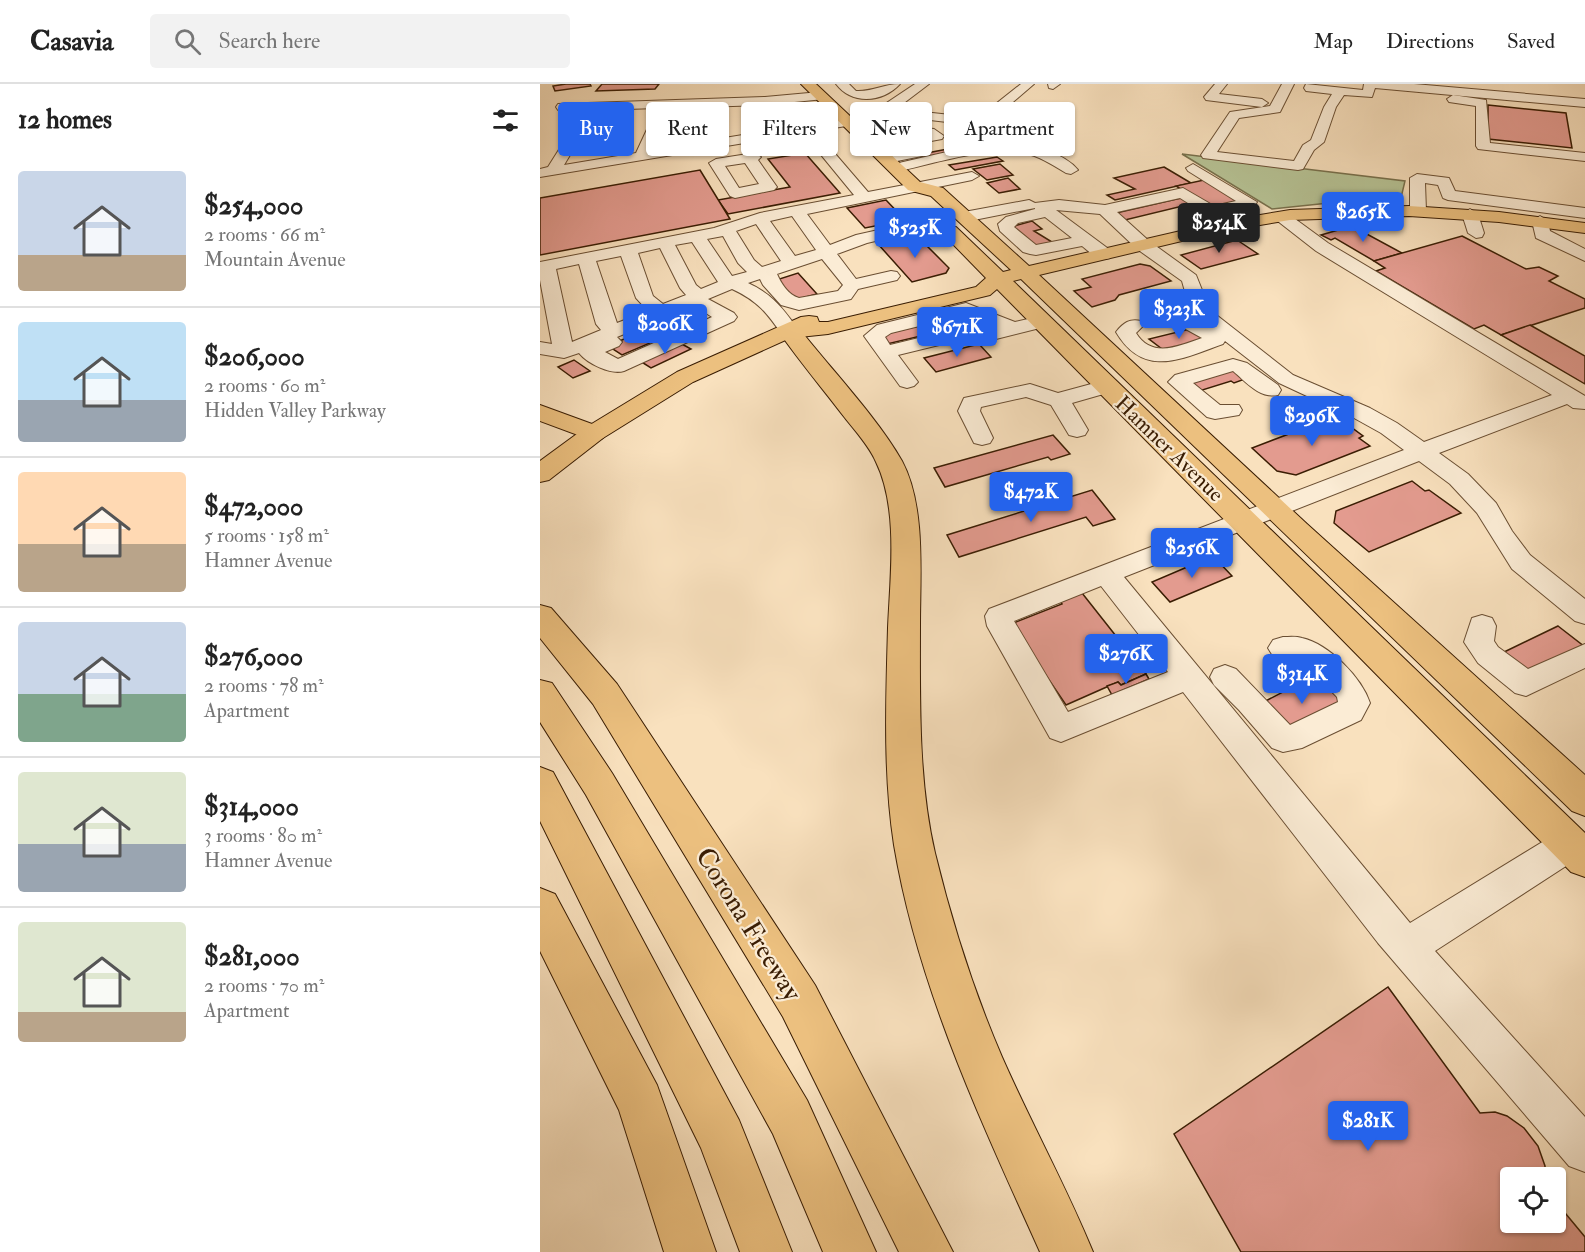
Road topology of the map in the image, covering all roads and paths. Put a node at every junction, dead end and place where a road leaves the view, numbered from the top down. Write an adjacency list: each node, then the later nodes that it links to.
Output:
1 (808, 84): 14 (main road, Hamner Avenue)
2 (842, 84): 3 (street)
3 (894, 84)
4 (923, 84): 15 (street)
5 (1028, 84): 22 (street)
6 (1312, 84): 13 (street)
7 (1372, 84): 11 (street); 13 (street)
8 (1218, 87): 12 (street)
9 (1485, 87): 10 (street); 11 (street); 23 (street)
10 (1538, 88)
11 (1455, 91): 31 (street)
12 (1282, 92): 13 (street)
13 (1340, 92)
14 (820, 96): 16 (street); 20 (main road, Hamner Avenue)
15 (905, 97): 17 (street); 21 (street)
16 (663, 98): 18 (street); 19 (street); 30 (street)
17 (929, 99)
18 (572, 102)
19 (628, 102)
20 (823, 102)
21 (898, 102)
22 (1006, 102)
23 (1585, 103)
24 (850, 134): 26 (street)
25 (741, 137): 30 (street)
26 (838, 137): 34 (main road, Hamner Avenue); 41 (street)
27 (558, 155): 38 (street)
28 (759, 156): 32 (street)
29 (911, 156): 34 (street)
30 (641, 157): 38 (street)
31 (1585, 157)
32 (749, 158): 33 (street); 33 (street)
33 (716, 163): 35 (street)
34 (890, 164): 37 (street); 40 (main road, Hamner Avenue)
35 (698, 165)
36 (1193, 168): 53 (street)
37 (1071, 170)
38 (546, 172)
39 (972, 176): 40 (street)
40 (914, 186): 41 (street); 51 (main road, Hamner Avenue); 54 (main road, Hamner Avenue)
41 (864, 197): 42 (street)
42 (831, 202): 44 (street); 60 (street)
43 (1045, 208): 45 (street); 51 (street); 63 (street); 63 (street)
44 (796, 210): 52 (street); 69 (street)
45 (1105, 210): 53 (street); 57 (street)
46 (1418, 211): 48 (street); 49 (main road); 50 (main road)
47 (1179, 213): 53 (street)
48 (1585, 213)
49 (1470, 214): 56 (main road); 61 (street)
50 (1281, 216): 53 (main road); 98 (street)
51 (964, 217): 73 (main road, Hamner Avenue)
52 (760, 218): 59 (street); 72 (street)
53 (1209, 219): 65 (main road)
54 (941, 221): 60 (street); 75 (main road, Hamner Avenue)
55 (1145, 221): 57 (street)
56 (1540, 221): 58 (main road); 68 (street)
57 (1122, 226): 65 (street)
58 (1585, 228)
59 (727, 229): 62 (street); 74 (street)
60 (854, 230): 69 (street); 77 (street)
61 (1476, 233)
62 (697, 236): 64 (street); 76 (street)
63 (1085, 240): 67 (street)
64 (665, 242): 66 (street); 78 (street)
65 (1143, 245): 67 (main road); 89 (street)
66 (628, 250): 70 (street); 80 (street)
67 (1104, 254): 73 (main road)
68 (1585, 256)
69 (830, 257): 72 (street); 77 (street)
70 (586, 258): 71 (street); 87 (street)
71 (543, 267): 91 (street)
72 (788, 267): 74 (street); 77 (street)
73 (1025, 272): 75 (main road); 93 (main road, Hamner Avenue)
74 (759, 273): 76 (street)
75 (997, 279): 82 (main road); 84 (main road, Hamner Avenue); 88 (main road)
76 (731, 282): 78 (street); 79 (street); 88 (street)
77 (852, 285)
78 (699, 296): 80 (street)
79 (743, 298): 81 (street); 88 (street)
80 (668, 309): 81 (street); 87 (street)
81 (715, 310): 87 (street)
82 (927, 311): 86 (street); 88 (main road); 92 (street)
83 (1174, 314): 85 (street)
84 (1041, 322): 86 (street); 95 (main road, Hamner Avenue)
85 (1134, 325)
86 (1014, 329): 92 (street)
87 (610, 333): 91 (street)
88 (778, 337): 102 (main road); 126 (main road)
89 (1244, 346): 93 (street); 104 (street)
90 (540, 348): 91 (street)
91 (564, 352)
92 (885, 352): 94 (street)
93 (1135, 378): 106 (main road, Hamner Avenue)
94 (907, 382)
95 (1106, 386): 97 (street); 106 (main road, Hamner Avenue)
96 (1277, 395): 99 (street)
97 (1059, 400): 101 (street); 103 (street)
98 (1577, 400): 104 (street)
99 (1231, 410)
100 (540, 412): 102 (main road)
101 (1077, 430)
102 (594, 433): 105 (main road)
103 (982, 438)
104 (1422, 450): 106 (street); 108 (street)
105 (540, 474)
106 (1258, 513): 107 (street); 117 (main road, Hamner Avenue); 118 (main road, Hamner Avenue)
107 (1107, 574): 113 (street); 113 (street)
108 (1585, 614)
109 (540, 616): 125 (main road, Corona Freeway)
110 (1482, 626): 112 (street)
111 (1283, 648): 114 (street)
112 (1585, 655)
113 (1190, 676): 120 (street)
114 (1225, 677)
115 (540, 693): 124 (main road)
116 (540, 783): 123 (main road)
117 (1585, 799)
118 (1577, 851): 120 (street)
119 (540, 908): 122 (main road)
120 (1406, 947): 121 (street)
121 (1585, 1150)
122 (690, 1252)
123 (766, 1252)
124 (850, 1252)
125 (927, 1252)
126 (1067, 1252)

